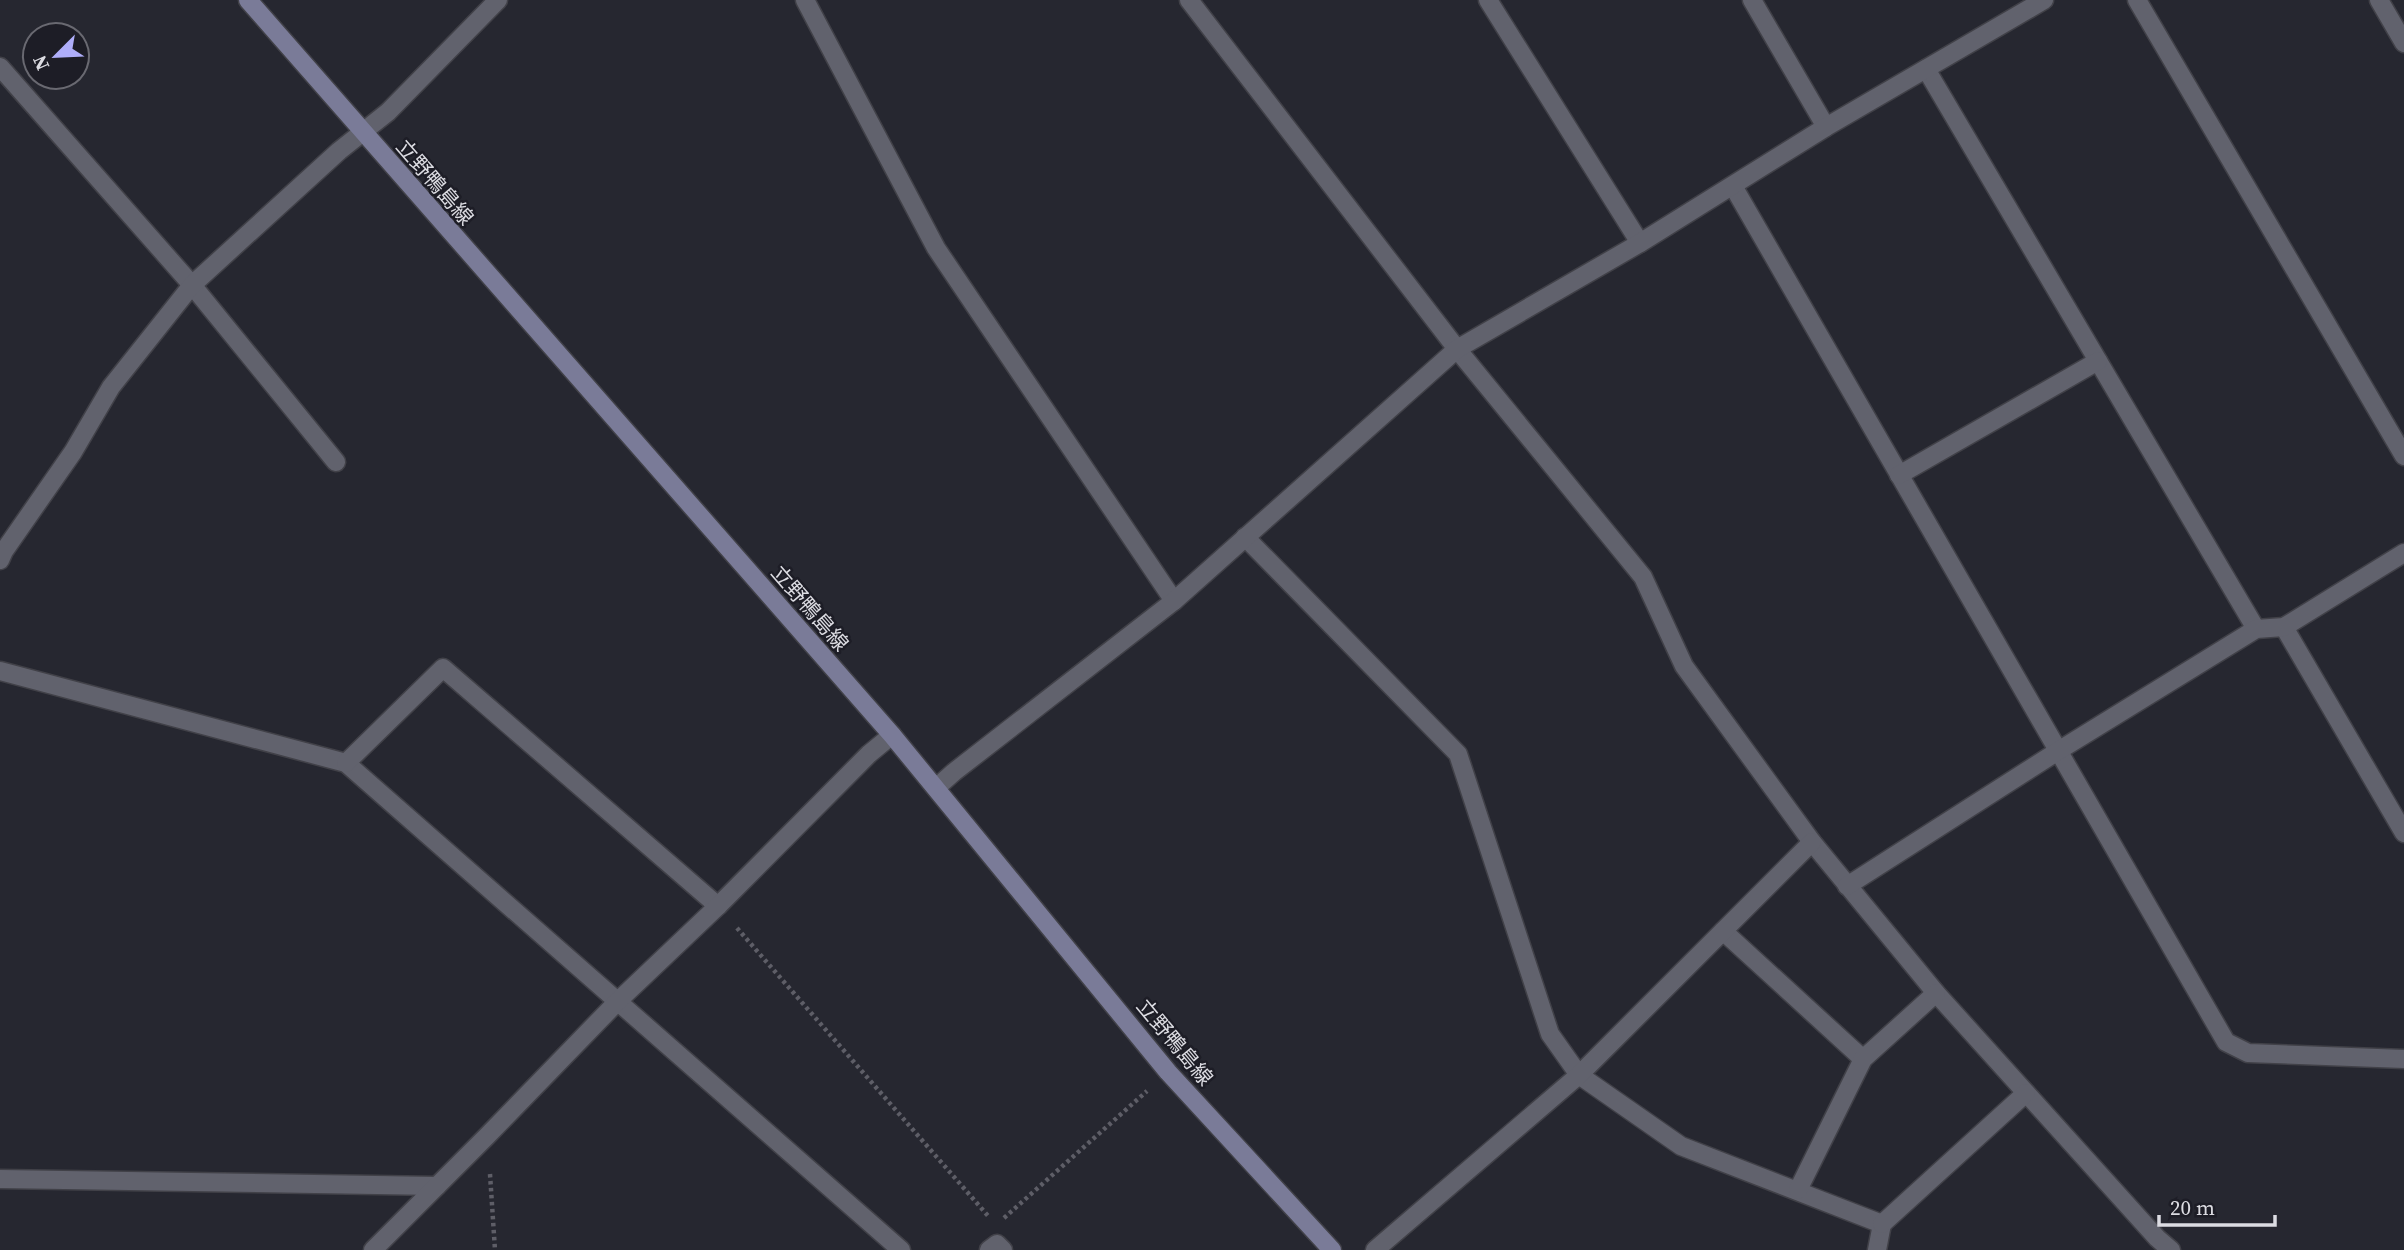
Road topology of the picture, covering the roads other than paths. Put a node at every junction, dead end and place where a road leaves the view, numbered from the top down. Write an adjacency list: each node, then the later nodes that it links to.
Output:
1 (248, 0): 14 (main road, 立野鴨島線)
2 (498, 0): 14 (street)
3 (805, 0): 26 (street)
4 (1189, 0): 18 (street)
5 (1488, 0): 16 (street)
6 (1752, 0): 13 (street)
7 (2044, 0): 12 (street)
8 (2137, 0): 20 (street)
9 (2379, 0): 10 (street)
10 (2404, 43)
11 (0, 66): 17 (street)
12 (1927, 69): 13 (street); 19 (street)
13 (1826, 127): 15 (street)
14 (362, 133): 17 (street); 30 (main road, 立野鴨島線)
15 (1732, 186): 16 (street); 22 (street)
16 (1640, 243): 18 (street)
17 (192, 285): 21 (street); 25 (street)
18 (1457, 349): 23 (street); 35 (street)
19 (2098, 361): 22 (street); 28 (street)
20 (2404, 456)
21 (336, 462)
22 (1899, 475): 31 (street)
23 (1245, 537): 26 (street); 43 (street)
24 (2404, 553): 27 (street)
25 (0, 560)
26 (1174, 601): 33 (street)
27 (2284, 627): 28 (street); 34 (street)
28 (2256, 629): 31 (street)
29 (0, 671): 32 (street)
30 (892, 735): 33 (main road, 立野鴨島線); 37 (street)
31 (2058, 751): 36 (street); 42 (street)
32 (346, 763): 37 (street); 40 (street)
33 (936, 788): 53 (main road, 立野鴨島線)
34 (2404, 833)
35 (1812, 842): 36 (street); 38 (street)
36 (1847, 886): 39 (street)
37 (718, 906): 40 (street)
38 (1723, 931): 41 (street); 43 (street)
39 (1936, 993): 41 (street); 44 (street)
40 (618, 1001): 46 (street); 50 (street)
41 (1863, 1059): 47 (street)
42 (2404, 1059)
43 (1579, 1075): 47 (street); 54 (street)
44 (2026, 1093): 48 (street); 56 (street)
45 (0, 1179): 46 (street)
46 (438, 1186): 49 (street)
47 (1798, 1190): 48 (street)
48 (1882, 1224): 55 (street)
49 (373, 1250)
50 (901, 1250)
51 (989, 1250): 52 (street)
52 (1003, 1250)
53 (1332, 1250)
54 (1375, 1250)
55 (1877, 1250)
56 (2171, 1250)

